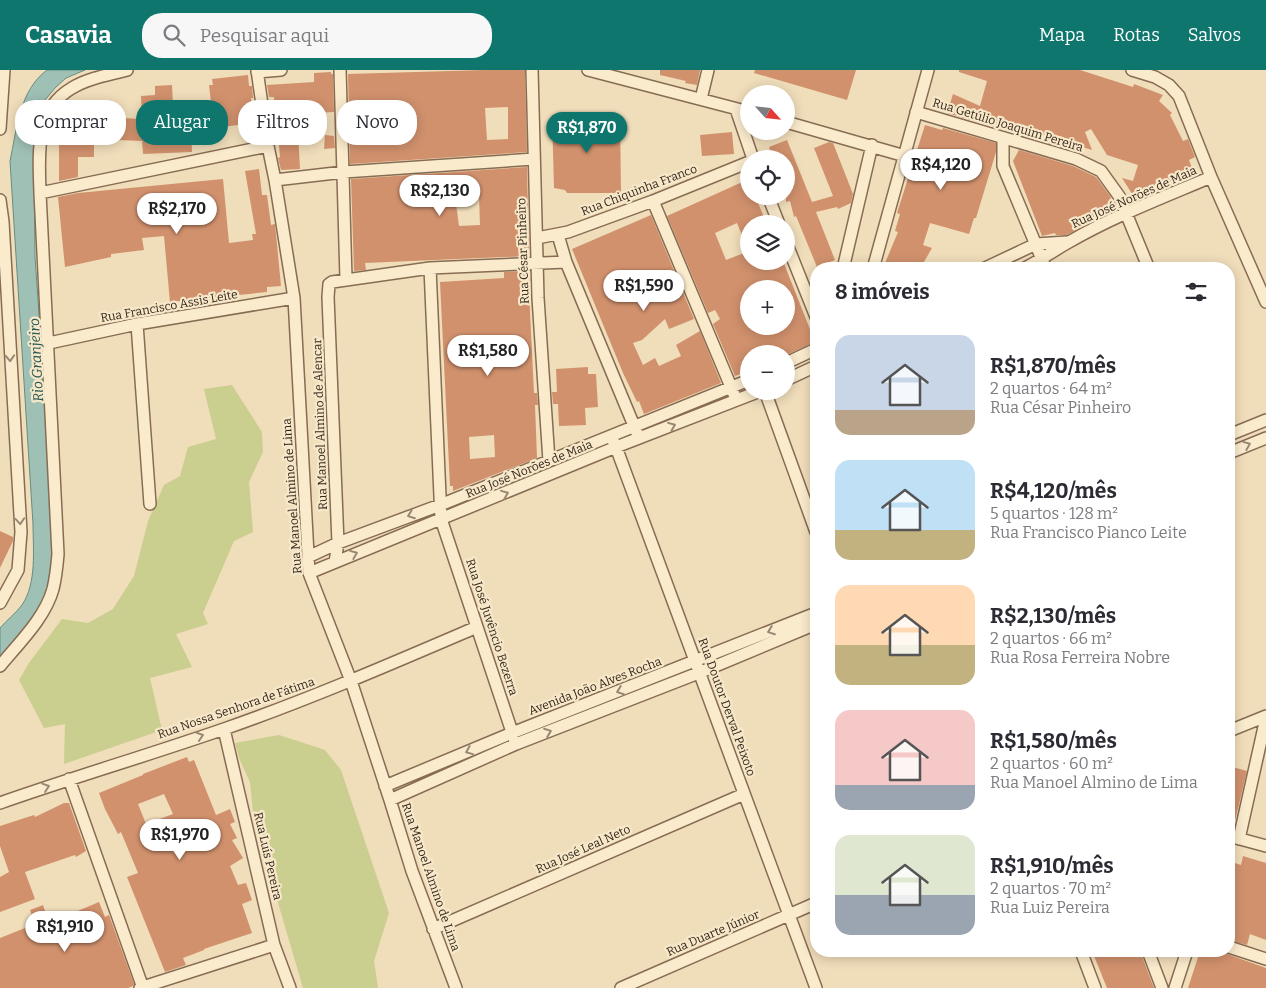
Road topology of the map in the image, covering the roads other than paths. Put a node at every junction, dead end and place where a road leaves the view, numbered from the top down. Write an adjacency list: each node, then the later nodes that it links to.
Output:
1 (4, 70): 16 (street)
2 (128, 70): 27 (street)
3 (281, 70): 10 (street)
4 (340, 70): 24 (street)
5 (532, 70): 22 (street, Rua César Pinheiro)
6 (588, 70): 11 (street)
7 (708, 70): 11 (street)
8 (928, 70): 14 (street)
9 (1132, 70): 25 (street)
10 (257, 71): 19 (street, Rua Manoel Almino de Lima)
11 (701, 99): 12 (street)
12 (736, 109): 13 (street); 20 (street)
13 (740, 110)
14 (916, 112): 17 (street, Rua Getúlio Joaquim Pereira); 21 (street)
15 (795, 124): 18 (street)
16 (0, 129)
17 (1003, 138): 30 (street, Rua Getúlio Joaquim Pereira); 35 (street)
18 (872, 145): 21 (street); 37 (street)
19 (268, 146): 26 (street, Rua Manoel Almino de Lima); 27 (street)
20 (750, 150)
21 (905, 156): 38 (street)
22 (534, 159): 24 (street); 33 (street, Rua César Pinheiro)
23 (740, 166): 29 (street, Rua Chiquinha Franco)
24 (344, 172): 26 (street); 46 (street)
25 (1211, 177): 30 (street, Rua José Norões de Maia); 50 (street)
26 (275, 180): 47 (street, Rua Manoel Almino de Lima)
27 (40, 193): 52 (street)
28 (0, 200): 31 (street)
29 (653, 201): 32 (street, Rua Chiquinha Franco); 58 (street)
30 (1126, 214): 34 (street, Rua José Norões de Maia); 42 (street, Rua Getúlio Joaquim Pereira)
31 (1, 225): 48 (street)
32 (558, 235): 33 (street, Rua Chiquinha Franco); 36 (street)
33 (537, 238): 43 (street, Rua César Pinheiro)
34 (1068, 242): 35 (street, Rua José Norões de Maia); 41 (street, Rua José Norões de Maia)
35 (1036, 244): 39 (street, Rua José Norões de Maia); 40 (street)
36 (566, 262): 43 (street); 63 (street)
37 (845, 262)
38 (875, 262)
39 (998, 262)
40 (1043, 262)
41 (1046, 262)
42 (1146, 262)
43 (537, 263): 45 (street); 70 (street, Rua César Pinheiro)
44 (795, 264): 49 (street)
45 (430, 268): 46 (street); 72 (street)
46 (346, 279): 75 (street, Rua Manoel Almino de Alencar)
47 (294, 298): 51 (street, Rua Francisco Assis Leite); 76 (street, Rua Manoel Almino de Lima)
48 (4, 301): 79 (street, one-way to 79)
49 (810, 302)
50 (1266, 302)
51 (137, 324): 52 (street, Rua Francisco Assis Leite); 71 (street)
52 (48, 343): 84 (street)
53 (810, 352): 54 (street)
54 (795, 359)
55 (810, 369): 56 (street)
56 (795, 376)
57 (740, 384): 58 (street, Rua José Norões de Maia)
58 (731, 388): 61 (street); 63 (street, Rua José Norões de Maia)
59 (740, 399): 61 (street, Rua José Norões de Maia)
60 (768, 400): 73 (street)
61 (736, 401): 67 (street, Rua José Norões de Maia, one-way to 61)
62 (1266, 420): 64 (street)
63 (634, 427): 65 (street, Rua José Norões de Maia); 67 (street)
64 (1235, 433)
65 (611, 436): 68 (street, Rua Doutor Derval Peixoto); 70 (street, Rua José Norões de Maia)
66 (1266, 438): 69 (street, one-way to 66)
67 (640, 439): 68 (street, Rua José Norões de Maia)
68 (616, 447): 74 (street, Rua José Norões de Maia, one-way to 68); 83 (street, Rua Doutor Derval Peixoto)
69 (1235, 451)
70 (549, 461): 72 (street, Rua José Norões de Maia)
71 (150, 504)
72 (440, 504): 74 (street); 75 (street, Rua José Norões de Maia, one-way to 75)
73 (810, 515)
74 (441, 519): 77 (street, Rua José Norões de Maia, one-way to 74); 82 (street, Rua José Juvêncio Bezerra)
75 (338, 542): 76 (street, Rua José Norões de Maia); 77 (street, Rua Manoel Almino de Alencar)
76 (308, 557): 78 (street, Rua Manoel Almino de Lima)
77 (335, 562): 78 (street, Rua José Norões de Maia)
78 (309, 574): 86 (street, Rua Manoel Almino de Lima)
79 (0, 603)
80 (810, 615): 83 (street, Avenida João Alves Rocha, one-way to 83)
81 (810, 626): 85 (street, Avenida João Alves Rocha)
82 (477, 627): 86 (street, Rua Nossa Senhora de Fátima); 94 (street, Rua José Juvêncio Bezerra)
83 (696, 661): 85 (street, Rua Doutor Derval Peixoto); 87 (street, Avenida João Alves Rocha)
84 (0, 666)
85 (700, 672): 88 (street, Avenida João Alves Rocha); 97 (street, Rua Doutor Derval Peixoto)
86 (351, 682): 92 (street, Rua Nossa Senhora de Fátima); 96 (street, Rua Manoel Almino de Lima)
87 (638, 684): 88 (street); 89 (street, Avenida João Alves Rocha, one-way to 89)
88 (640, 696): 91 (street, Avenida João Alves Rocha)
89 (581, 706): 91 (street); 94 (street, Avenida João Alves Rocha)
90 (1266, 717): 93 (street); 100 (street)
91 (584, 718): 94 (street, Avenida João Alves Rocha, one-way to 91)
92 (224, 729): 95 (street, Rua Nossa Senhora de Fátima, one-way to 92); 106 (street, Rua Luís Pereira)
93 (1235, 729)
94 (514, 739): 96 (street, Avenida João Alves Rocha, one-way to 96); 98 (street, Avenida João Alves Rocha)
95 (69, 779): 99 (street, Rua Nossa Senhora de Fátima, one-way to 95); 112 (street)
96 (385, 786): 98 (street, Rua Manoel Almino de Lima)
97 (744, 794): 104 (street, Rua Doutor Derval Peixoto); 105 (street, Rua José Leal Neto)
98 (390, 800): 105 (street, Rua Manoel Almino de Lima)
99 (0, 803)
100 (1235, 833)
101 (1235, 837): 102 (street)
102 (1266, 846)
103 (810, 906): 104 (street, Rua Duarte Júnior)
104 (790, 916): 115 (street, Rua Duarte Júnior); 116 (street, Rua Doutor Derval Peixoto)
105 (433, 929): 114 (street, Rua Manoel Almino de Lima)
106 (274, 945): 112 (street); 113 (street, Rua Luís Pereira)
107 (1235, 950): 111 (street)
108 (1083, 957): 117 (street)
109 (1150, 957): 118 (street)
110 (1185, 957): 119 (street)
111 (1266, 959)
112 (142, 988)
113 (290, 988)
114 (456, 988)
115 (621, 988)
116 (816, 988)
117 (1095, 988)
118 (1162, 988)
119 (1175, 988)

